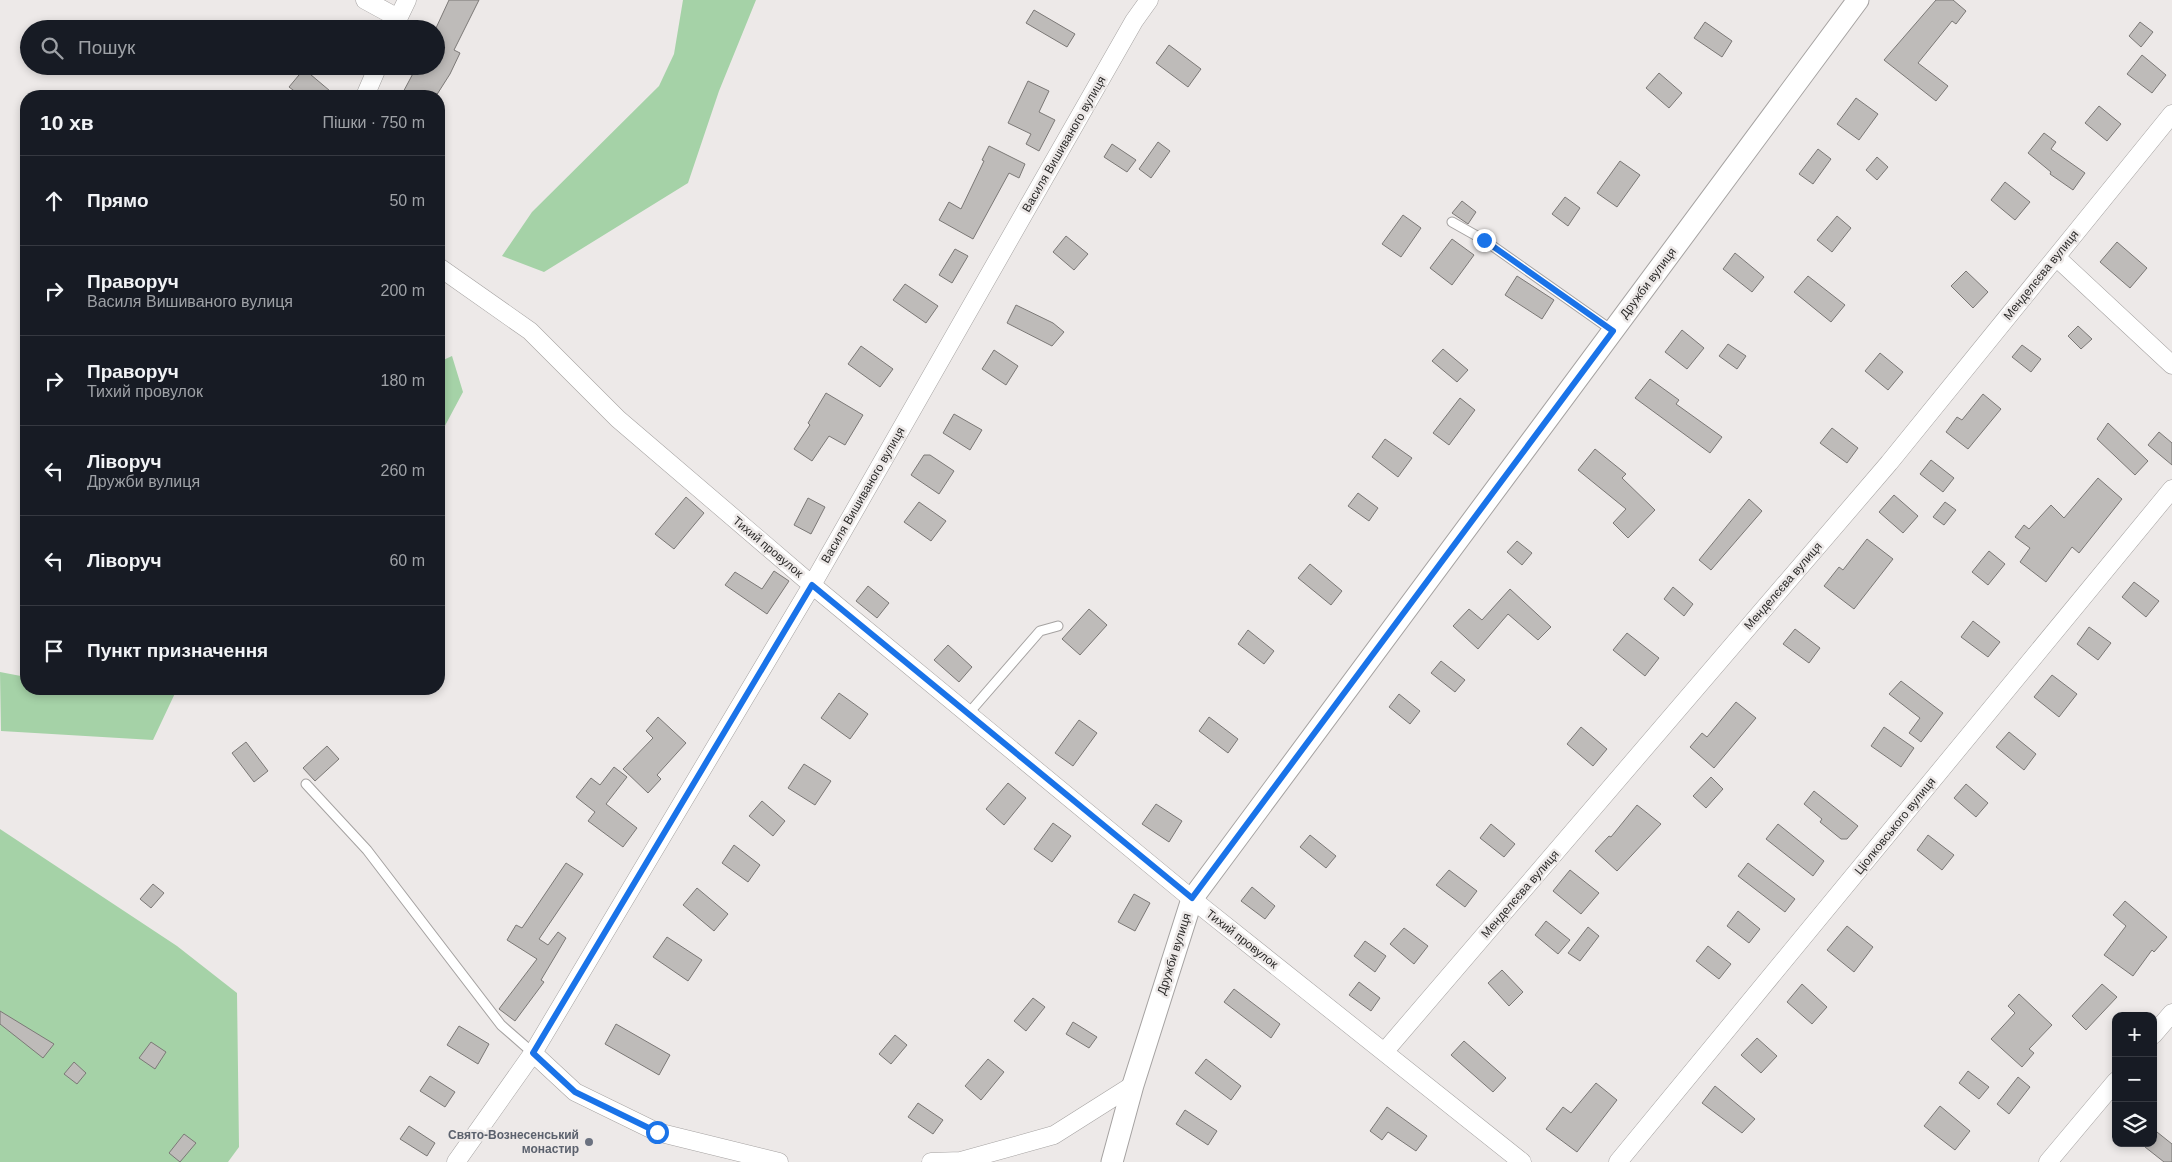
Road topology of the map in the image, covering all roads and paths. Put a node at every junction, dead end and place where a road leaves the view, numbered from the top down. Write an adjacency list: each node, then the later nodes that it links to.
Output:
1 (365, 0): 5 (street)
2 (407, 0): 6 (street)
3 (1149, 0): 16 (street, Василя Вишиваного вулиця)
4 (1858, 0): 13 (street, Дружби вулиця)
5 (390, 20)
6 (397, 20)
7 (374, 75): 8 (street)
8 (368, 90)
9 (2172, 114): 11 (street, Менделєєва вулиця)
10 (1452, 222): 13 (lane)
11 (2056, 257): 14 (street); 23 (street, Менделєєва вулиця)
12 (445, 271): 16 (street, Тихий провулок)
13 (1613, 331): 20 (street, Дружби вулиця)
14 (2172, 365)
15 (2172, 489): 32 (street, Ціолковського вулиця)
16 (812, 585): 18 (street, Тихий провулок); 24 (street, Василя Вишиваного вулиця)
17 (1058, 626): 18 (lane)
18 (968, 714): 20 (street, Тихий провулок)
19 (306, 784): 24 (lane)
20 (1192, 898): 23 (street, Тихий провулок); 25 (street, Дружби вулиця)
21 (2172, 1013): 22 (street)
22 (2157, 1030)
23 (1385, 1051): 31 (street, Тихий провулок)
24 (533, 1053): 27 (street, Василя Вишиваного вулиця); 28 (street)
25 (1132, 1085): 29 (street); 30 (street, Дружби вулиця)
26 (2112, 1086): 33 (street)
27 (456, 1162)
28 (779, 1162)
29 (931, 1162)
30 (1112, 1162)
31 (1522, 1162)
32 (1618, 1162)
33 (2048, 1162)

